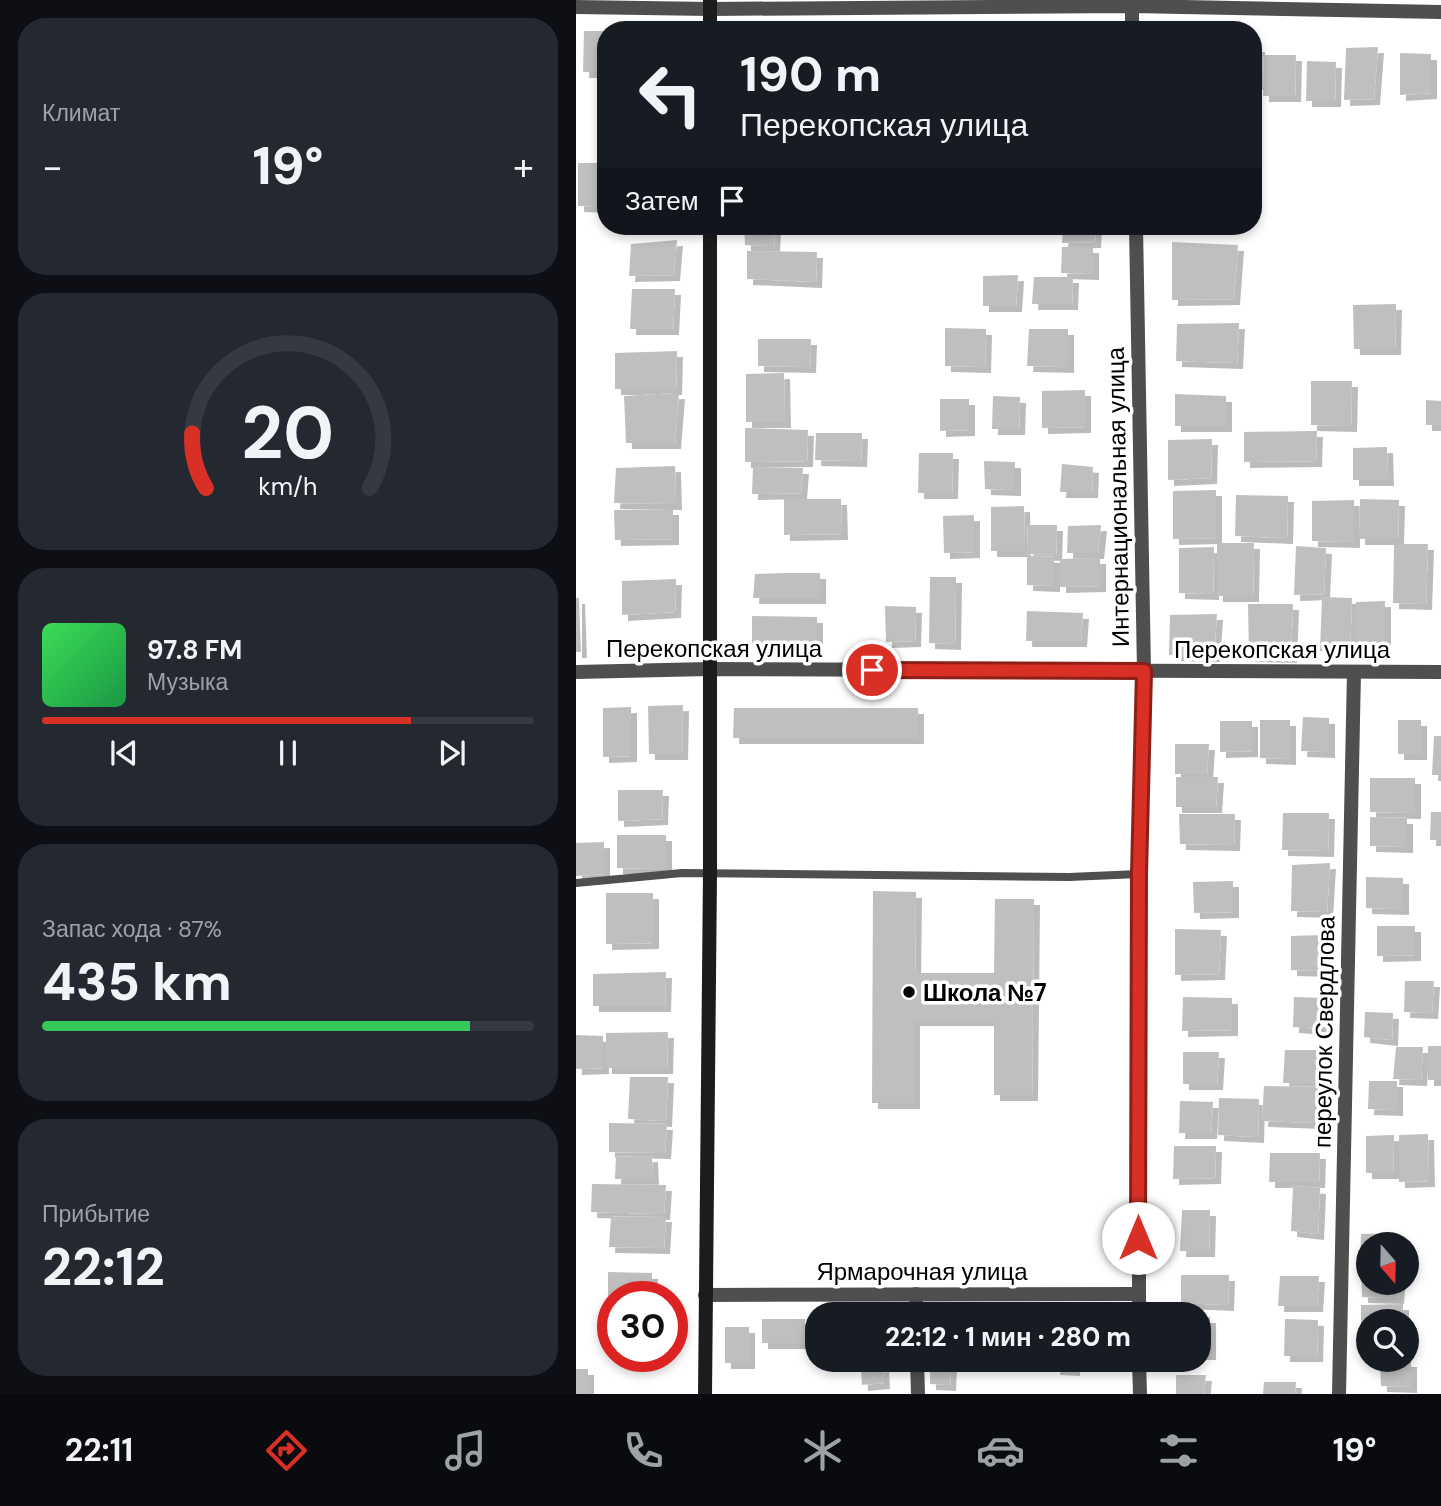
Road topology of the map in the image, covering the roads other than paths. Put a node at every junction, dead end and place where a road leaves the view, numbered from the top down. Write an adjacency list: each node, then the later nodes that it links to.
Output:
1 (1132, 3): 2 (street); 4 (street); 5 (street)
2 (710, 5): 3 (street)
3 (576, 7)
4 (1441, 12)
5 (1132, 21)
6 (710, 235): 8 (main road)
7 (1136, 235): 9 (street, Интернациональная улица)
8 (709, 669): 9 (street, Перекопская улица); 10 (street, Перекопская улица); 13 (main road)
9 (1144, 671): 11 (street, Перекопская улица); 14 (street, Интернациональная улица)
10 (576, 672)
11 (1354, 672): 12 (street, Перекопская улица); 26 (street, переулок Свердлова)
12 (1441, 673)
13 (710, 873): 14 (lane); 15 (lane); 18 (main road)
14 (1139, 874): 17 (street, Интернациональная улица)
15 (576, 883)
16 (916, 1294): 17 (street, Ярмарочная улица); 18 (street, Ярмарочная улица); 19 (street)
17 (1138, 1294): 20 (street, Интернациональная улица)
18 (705, 1295): 23 (main road)
19 (916, 1302)
20 (1138, 1302)
21 (917, 1372): 24 (street)
22 (1139, 1372): 25 (street)
23 (705, 1394)
24 (918, 1394)
25 (1140, 1394)
26 (1339, 1394)

